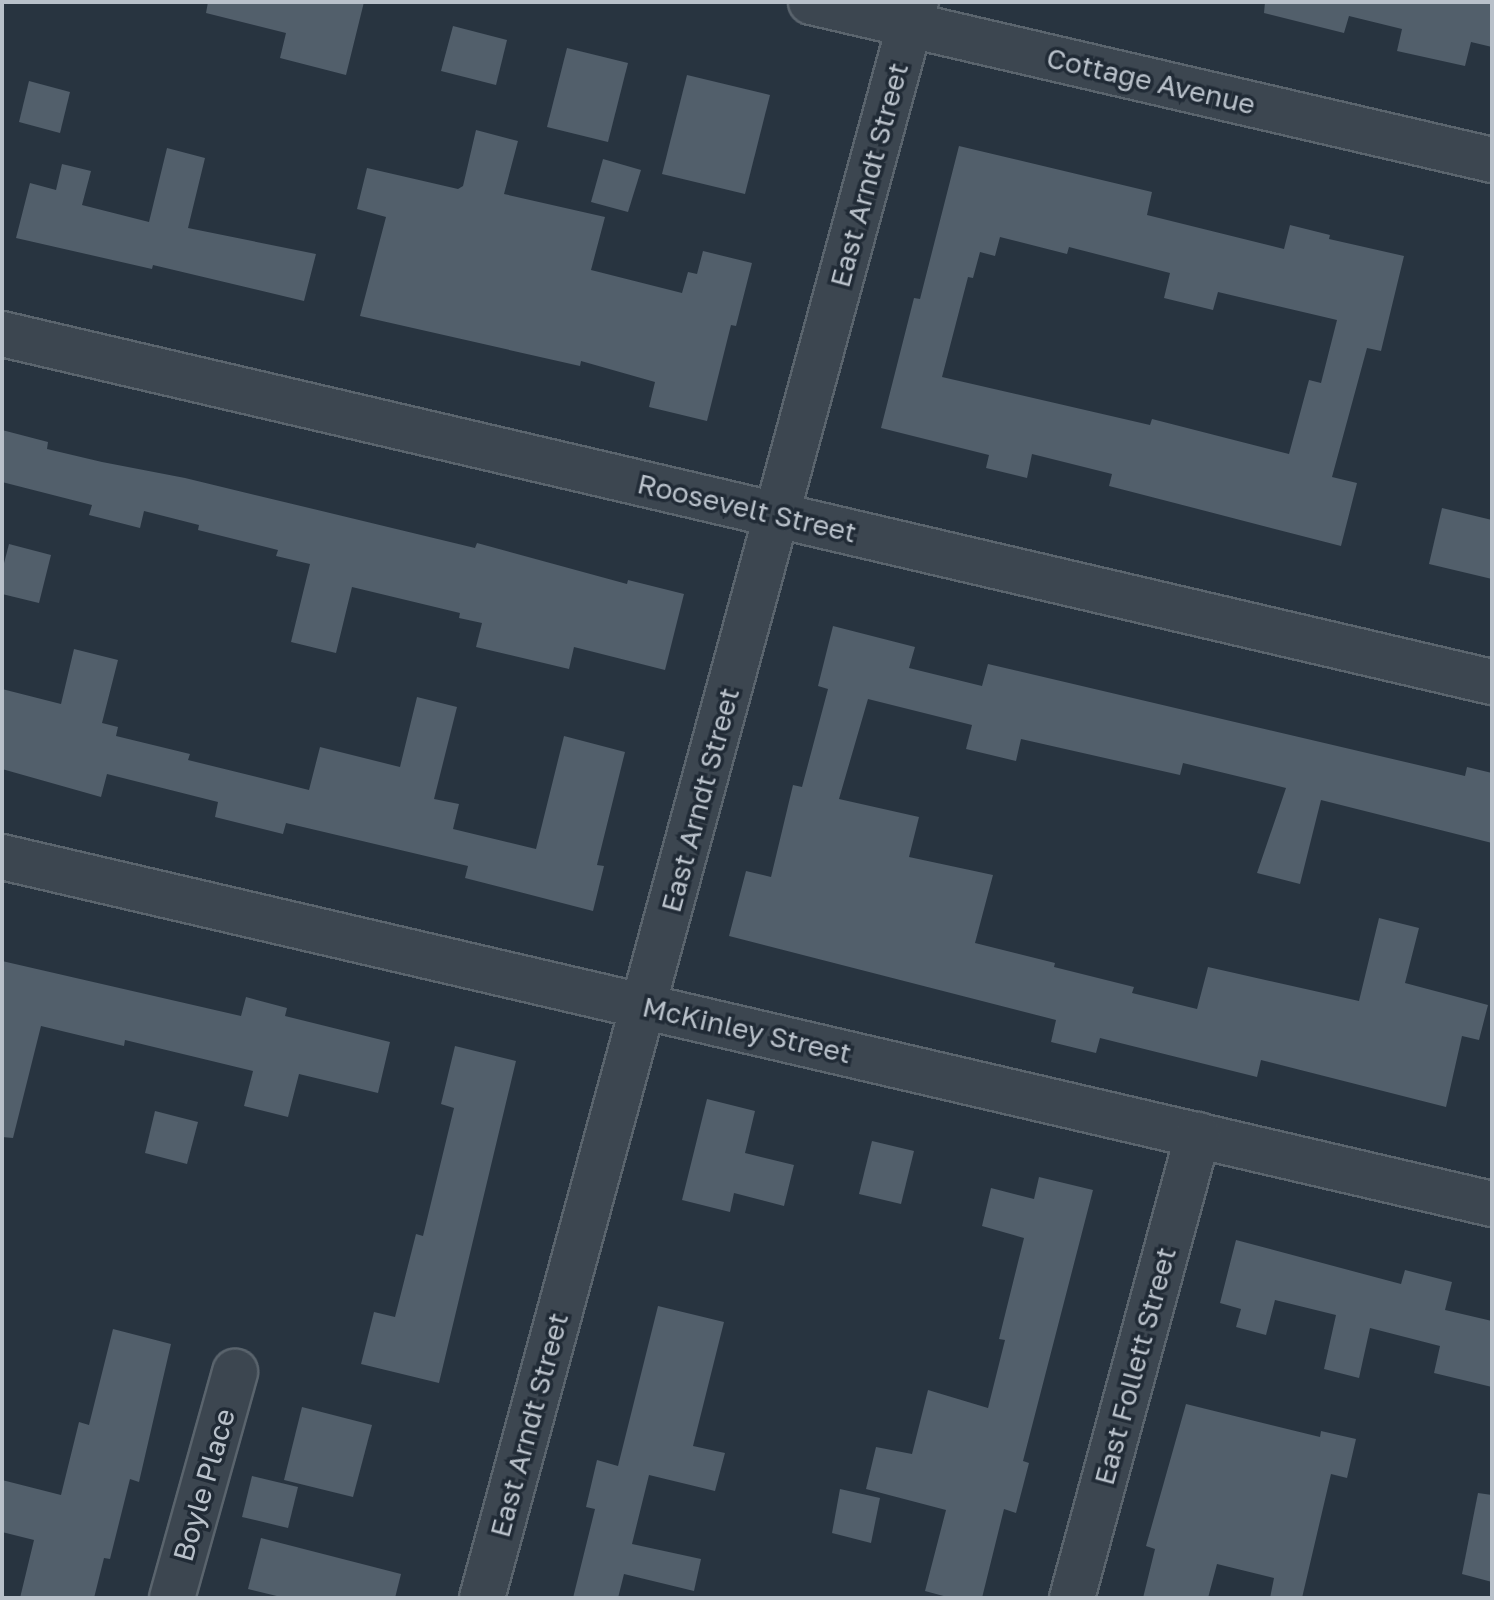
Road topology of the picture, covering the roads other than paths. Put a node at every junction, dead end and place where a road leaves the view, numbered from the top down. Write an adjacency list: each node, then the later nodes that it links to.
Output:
1 (811, 2): 2 (street, Cottage Avenue)
2 (912, 14): 3 (street, Cottage Avenue); 5 (street, East Arndt Street)
3 (1492, 160)
4 (2, 334): 5 (street, Roosevelt Street)
5 (777, 515): 6 (street, Roosevelt Street); 8 (street, East Arndt Street)
6 (1492, 682)
7 (2, 857): 8 (street, McKinley Street)
8 (645, 1007): 9 (street, McKinley Street); 13 (street, East Arndt Street)
9 (1198, 1135): 10 (street, McKinley Street); 14 (street, East Follett Street)
10 (1492, 1204)
11 (235, 1372): 12 (street, Boyle Place)
12 (172, 1598)
13 (482, 1598)
14 (1072, 1598)

